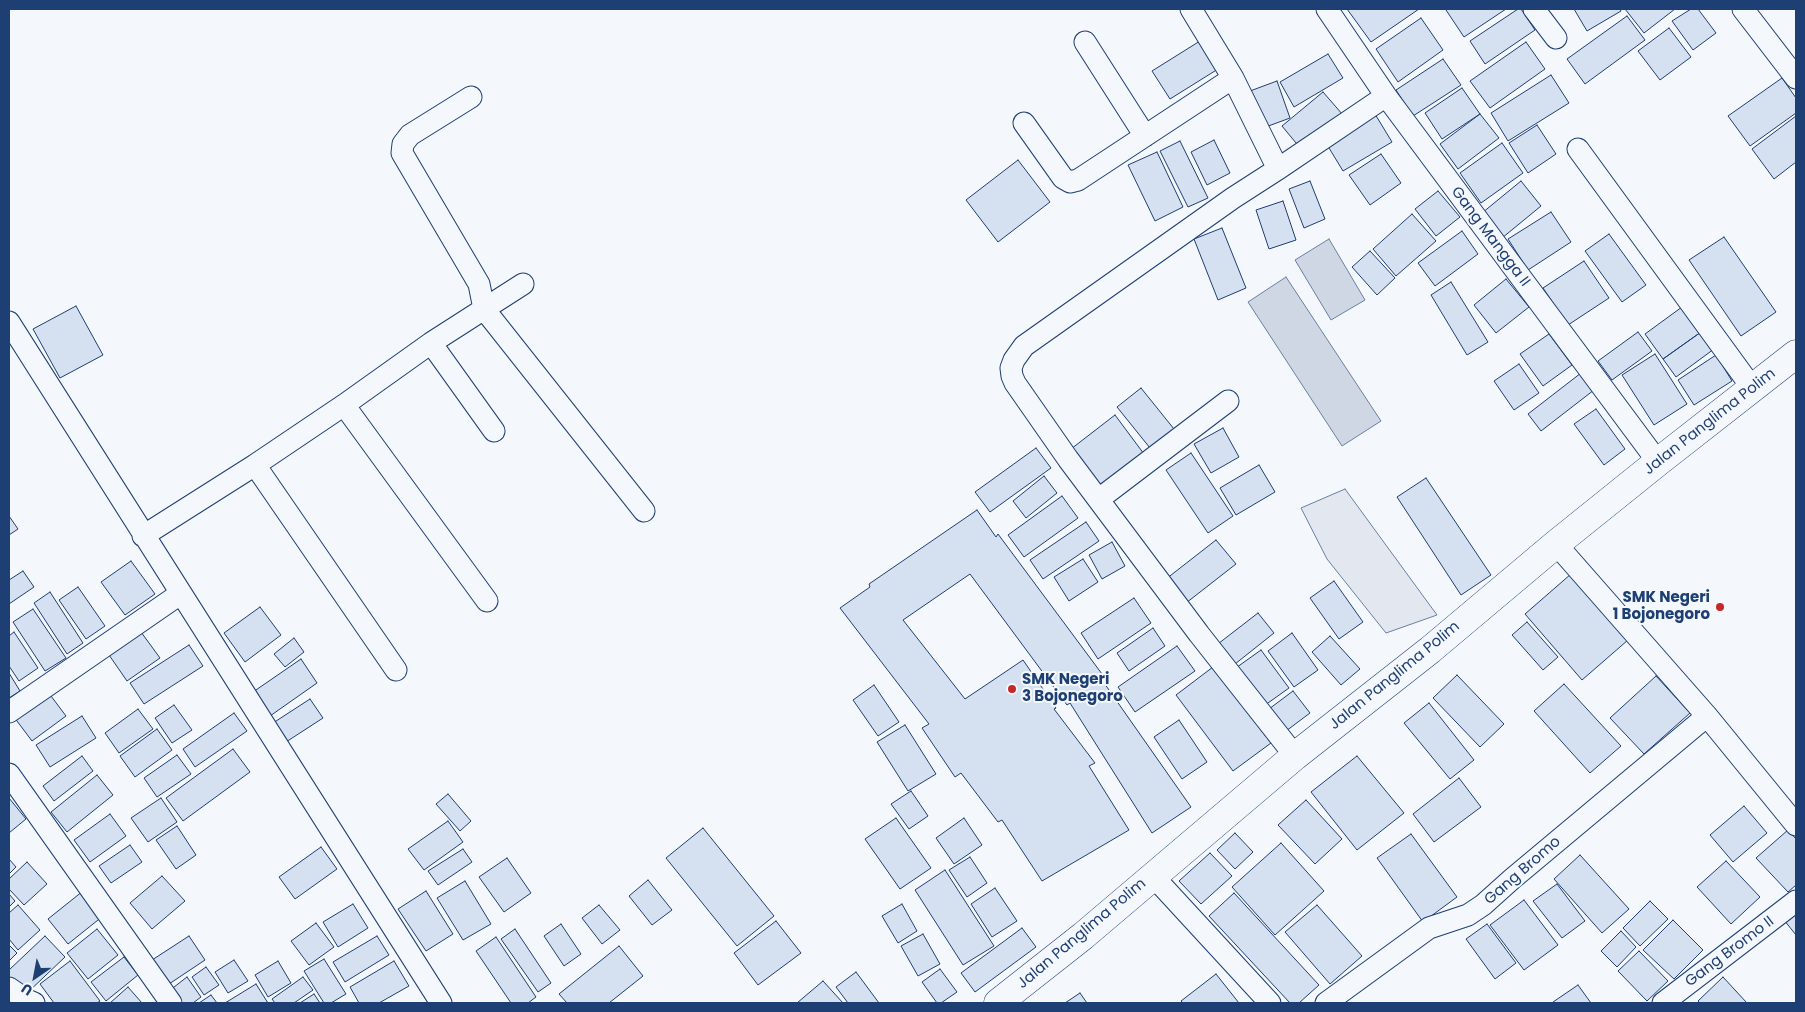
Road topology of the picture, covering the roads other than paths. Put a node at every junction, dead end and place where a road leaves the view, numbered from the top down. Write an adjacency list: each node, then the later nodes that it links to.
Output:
1 (1191, 9): 7 (street)
2 (1534, 9): 5 (street)
3 (1743, 9): 8 (street)
4 (1331, 10): 9 (street, Gang Mangga II)
5 (1556, 38)
6 (1085, 42): 12 (street)
7 (1233, 78): 12 (street); 14 (street)
8 (1796, 78)
9 (1386, 96): 14 (street); 24 (street, Gang Mangga II)
10 (471, 97): 16 (street)
11 (1024, 123): 12 (street)
12 (1145, 136)
13 (1578, 149): 20 (street)
14 (1278, 170): 26 (street)
15 (523, 284): 16 (street)
16 (484, 309): 18 (street); 27 (street)
17 (9, 322): 28 (street)
18 (432, 343): 22 (street); 23 (street)
19 (1796, 354): 20 (main road, Jalan Panglima Polim)
20 (1752, 389): 24 (main road, Jalan Panglima Polim)
21 (1228, 401): 26 (street)
22 (344, 405): 25 (street); 31 (street)
23 (494, 431)
24 (1658, 462): 29 (main road, Jalan Panglima Polim)
25 (255, 465): 28 (street); 32 (street)
26 (1099, 499): 35 (street)
27 (644, 511)
28 (143, 536): 30 (street)
29 (1556, 544): 34 (street); 35 (main road, Jalan Panglima Polim)
30 (180, 594): 33 (street); 43 (street)
31 (487, 601)
32 (396, 670)
33 (9, 712)
34 (1707, 716): 37 (street); 46 (street, Gang Bromo)
35 (1295, 756): 38 (main road, Jalan Panglima Polim)
36 (9, 774): 42 (street)
37 (1796, 825)
38 (1153, 876): 44 (main road, Jalan Panglima Polim); 45 (street)
39 (1796, 901): 47 (street, Gang Bromo II)
40 (9, 988): 41 (street)
41 (34, 1003)
42 (171, 1003)
43 (442, 1003)
44 (998, 1003)
45 (1270, 1003)
46 (1326, 1003)
47 (1663, 1003)

